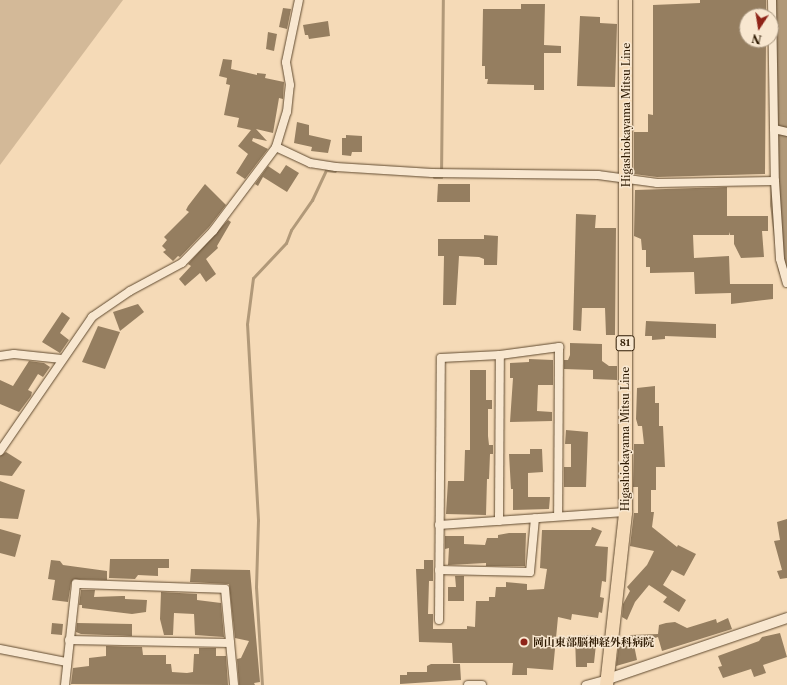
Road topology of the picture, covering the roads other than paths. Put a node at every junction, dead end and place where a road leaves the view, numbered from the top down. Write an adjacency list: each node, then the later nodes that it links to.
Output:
1 (299, 0): 6 (street)
2 (625, 0): 7 (main road, Higashiokayama Mitsu Line / 81)
3 (772, 0): 4 (street)
4 (774, 129): 5 (street); 8 (street)
5 (787, 132)
6 (276, 147): 7 (street); 12 (street)
7 (626, 179): 8 (street); 14 (main road, Higashiokayama Mitsu Line / 81)
8 (775, 181): 9 (street)
9 (787, 283)
10 (500, 355): 15 (street); 17 (street); 18 (street)
11 (0, 356): 12 (street)
12 (62, 359): 13 (street)
13 (0, 451)
14 (625, 512): 15 (street); 26 (main road, Higashiokayama Mitsu Line / 81)
15 (558, 516): 16 (street)
16 (535, 518): 17 (street); 19 (street)
17 (499, 520): 18 (street)
18 (439, 525): 19 (street)
19 (439, 570): 21 (street)
20 (787, 618): 26 (street)
21 (439, 620)
22 (69, 640): 23 (street); 23 (street); 25 (street)
23 (230, 642): 28 (street)
24 (0, 649): 25 (street)
25 (66, 662): 27 (street)
26 (605, 682): 31 (street)
27 (65, 685)
28 (234, 685)
29 (468, 685): 30 (street)
30 (482, 685)
31 (586, 685)

